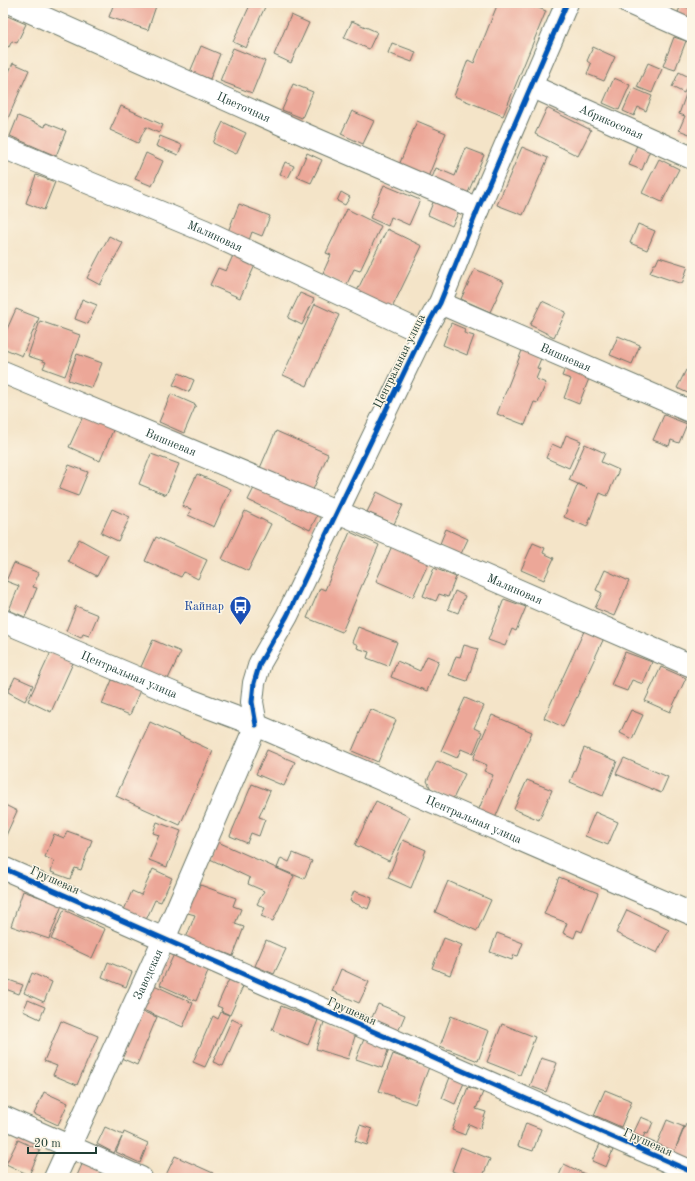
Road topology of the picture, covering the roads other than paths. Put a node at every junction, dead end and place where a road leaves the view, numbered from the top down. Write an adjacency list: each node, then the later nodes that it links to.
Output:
1 (11, 3): 8 (street, Цветочная)
2 (629, 3): 4 (street)
3 (564, 4): 5 (street, Центральная улица)
4 (692, 31)
5 (531, 86): 7 (street, Абрикосовая); 8 (street, Центральная улица)
6 (3, 147): 10 (street, Малиновая)
7 (692, 158)
8 (478, 209): 9 (street, Центральная улица)
9 (440, 303): 10 (street, Центральная улица); 12 (street, Вишневая)
10 (423, 333): 13 (street, Центральная улица)
11 (3, 372): 13 (street, Вишневая)
12 (692, 412)
13 (338, 512): 15 (street, Малиновая); 16 (street, Центральная улица)
14 (3, 621): 16 (street, Центральная улица)
15 (692, 666)
16 (256, 725): 18 (street, Центральная улица); 19 (street, Заводская)
17 (3, 868): 19 (street, Грушевая)
18 (692, 914)
19 (164, 939): 21 (street, Заводская); 22 (street, Грушевая)
20 (3, 1117): 21 (street)
21 (69, 1146): 23 (street, Заводская); 24 (street)
22 (692, 1172)
23 (55, 1178)
24 (141, 1178)

